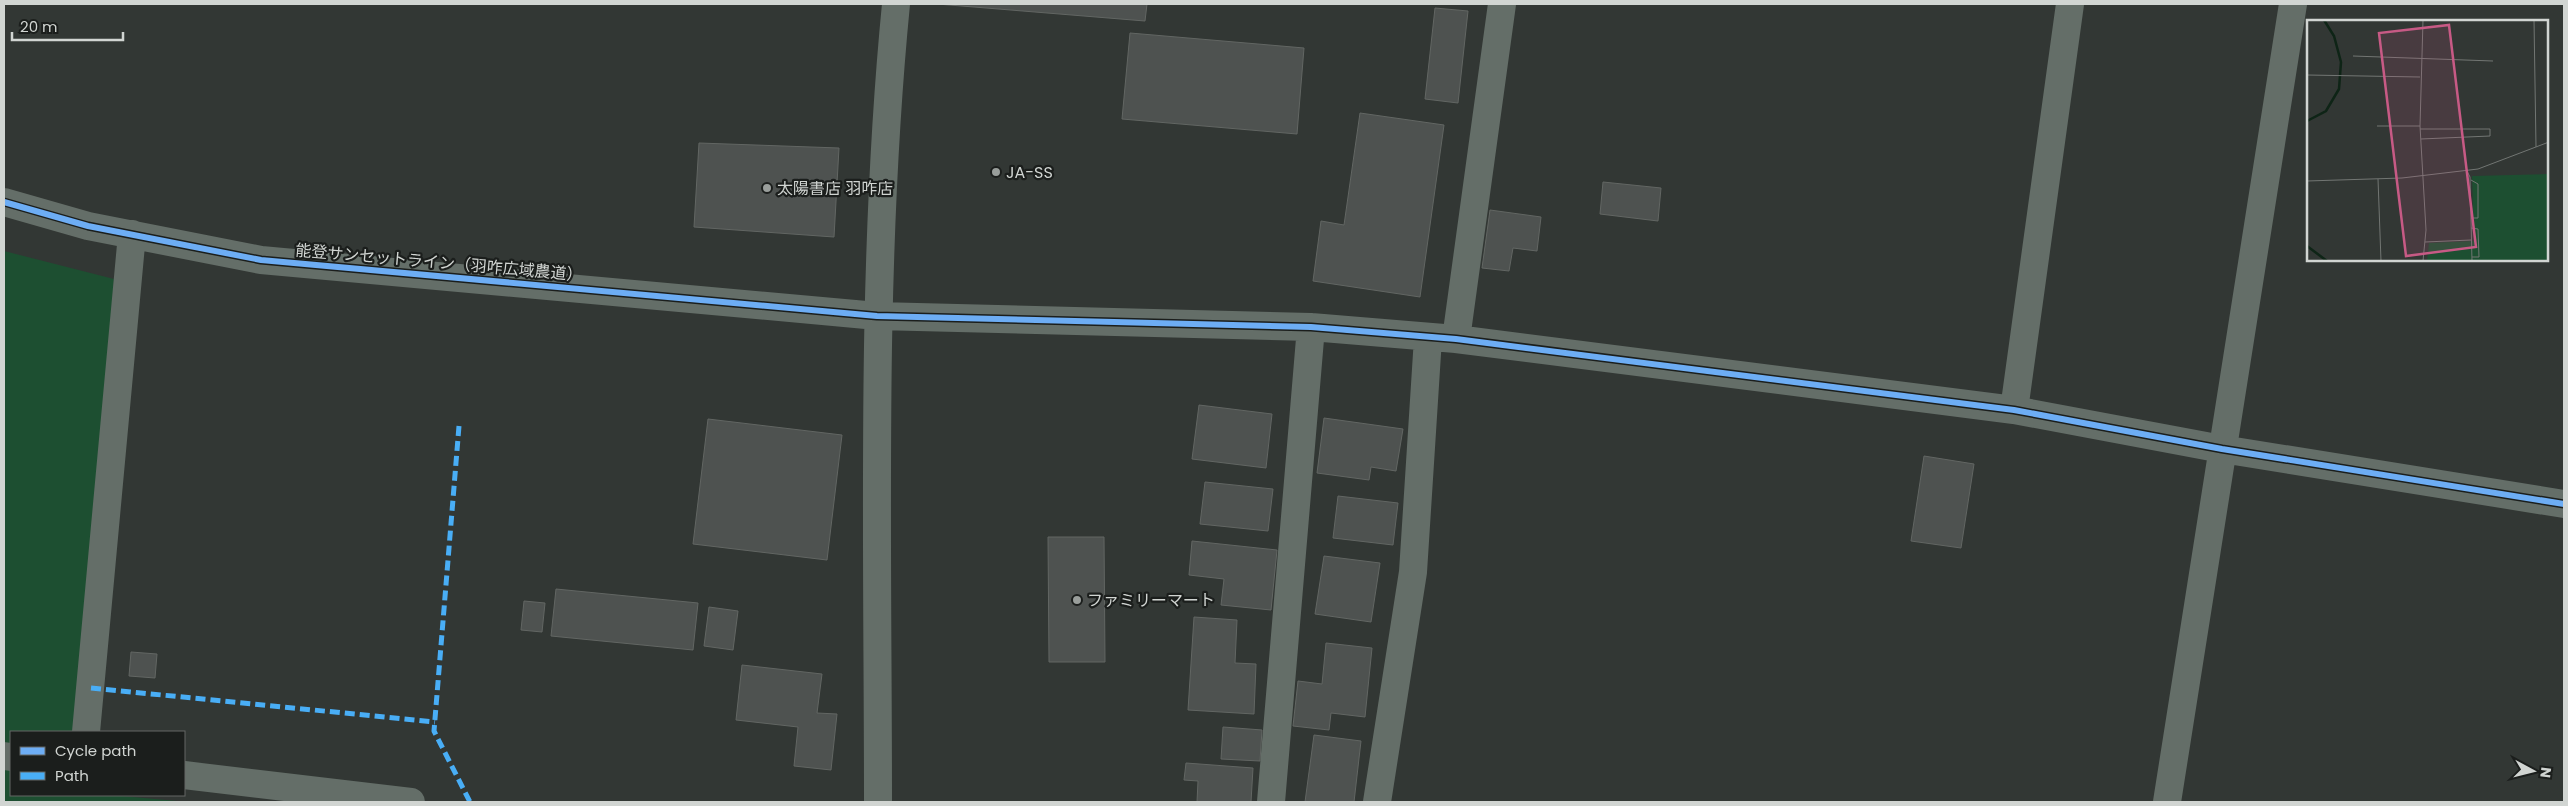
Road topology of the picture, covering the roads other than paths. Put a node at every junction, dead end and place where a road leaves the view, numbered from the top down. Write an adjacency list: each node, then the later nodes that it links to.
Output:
1 (896, 4): 7 (street)
2 (1502, 4): 10 (street)
3 (2070, 4): 11 (street)
4 (2293, 4): 12 (street)
5 (4, 202): 6 (street, 能登サンセットライン（羽咋広域農道）)
6 (132, 234): 7 (street, 能登サンセットライン（羽咋広域農道）); 14 (street)
7 (877, 316): 8 (street, 能登サンセットライン（羽咋広域農道）); 19 (street)
8 (1311, 328): 9 (street, 能登サンセットライン（羽咋広域農道）); 20 (street)
9 (1428, 338): 10 (street, 能登サンセットライン（羽咋広域農道）); 21 (street)
10 (1456, 339): 11 (street, 能登サンセットライン（羽咋広域農道）)
11 (2014, 410): 12 (street, 能登サンセットライン（羽咋広域農道）)
12 (2222, 449): 13 (street, 能登サンセットライン（羽咋広域農道）); 22 (street)
13 (2564, 504)
14 (86, 731)
15 (185, 776): 16 (street)
16 (223, 791): 17 (street)
17 (336, 798): 18 (street)
18 (412, 802)
19 (878, 802)
20 (1271, 802)
21 (1377, 802)
22 (2167, 802)

